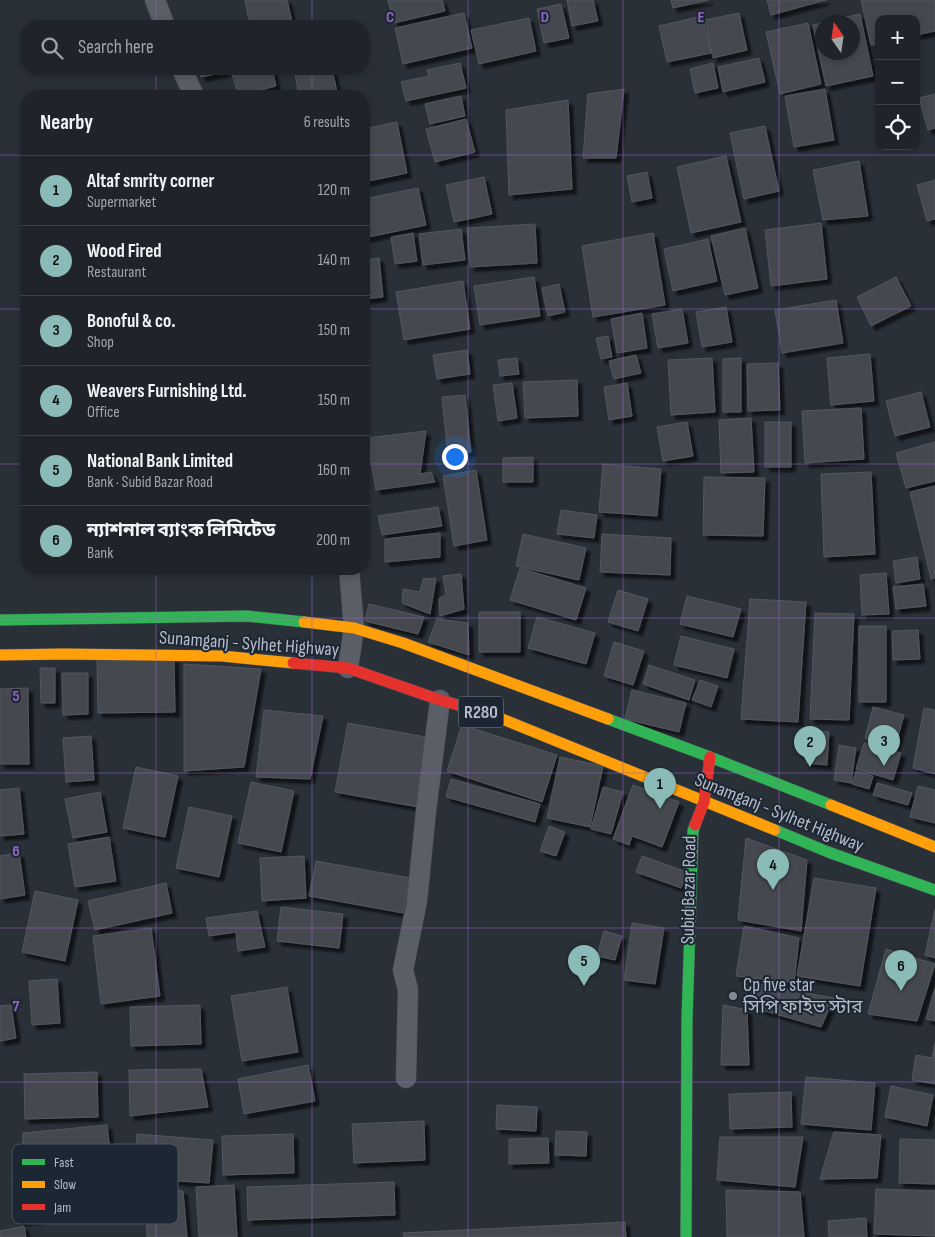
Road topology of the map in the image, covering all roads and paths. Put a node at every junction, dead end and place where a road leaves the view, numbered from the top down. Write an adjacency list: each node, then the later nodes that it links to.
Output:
1 (155, 0): 2 (street)
2 (163, 20)
3 (185, 75): 4 (street)
4 (191, 90)
5 (350, 575): 7 (street)
6 (0, 620): 7 (main road, Sunamganj - Sylhet Highway / R280)
7 (354, 628): 9 (street); 11 (main road, Sunamganj - Sylhet Highway / R280)
8 (0, 655): 9 (main road, Sunamganj - Sylhet Highway / R280)
9 (348, 668): 10 (main road, Sunamganj - Sylhet Highway / R280)
10 (440, 700): 12 (main road, Sunamganj - Sylhet Highway / R280); 16 (street)
11 (710, 758): 12 (main road); 14 (main road, Sunamganj - Sylhet Highway / R280)
12 (704, 802): 13 (main road, Subid Bazar Road); 15 (main road, Sunamganj - Sylhet Highway / R280); 17 (main road, Subid Bazar Road)
13 (709, 828)
14 (935, 847)
15 (935, 890)
16 (406, 1078)
17 (686, 1237)

